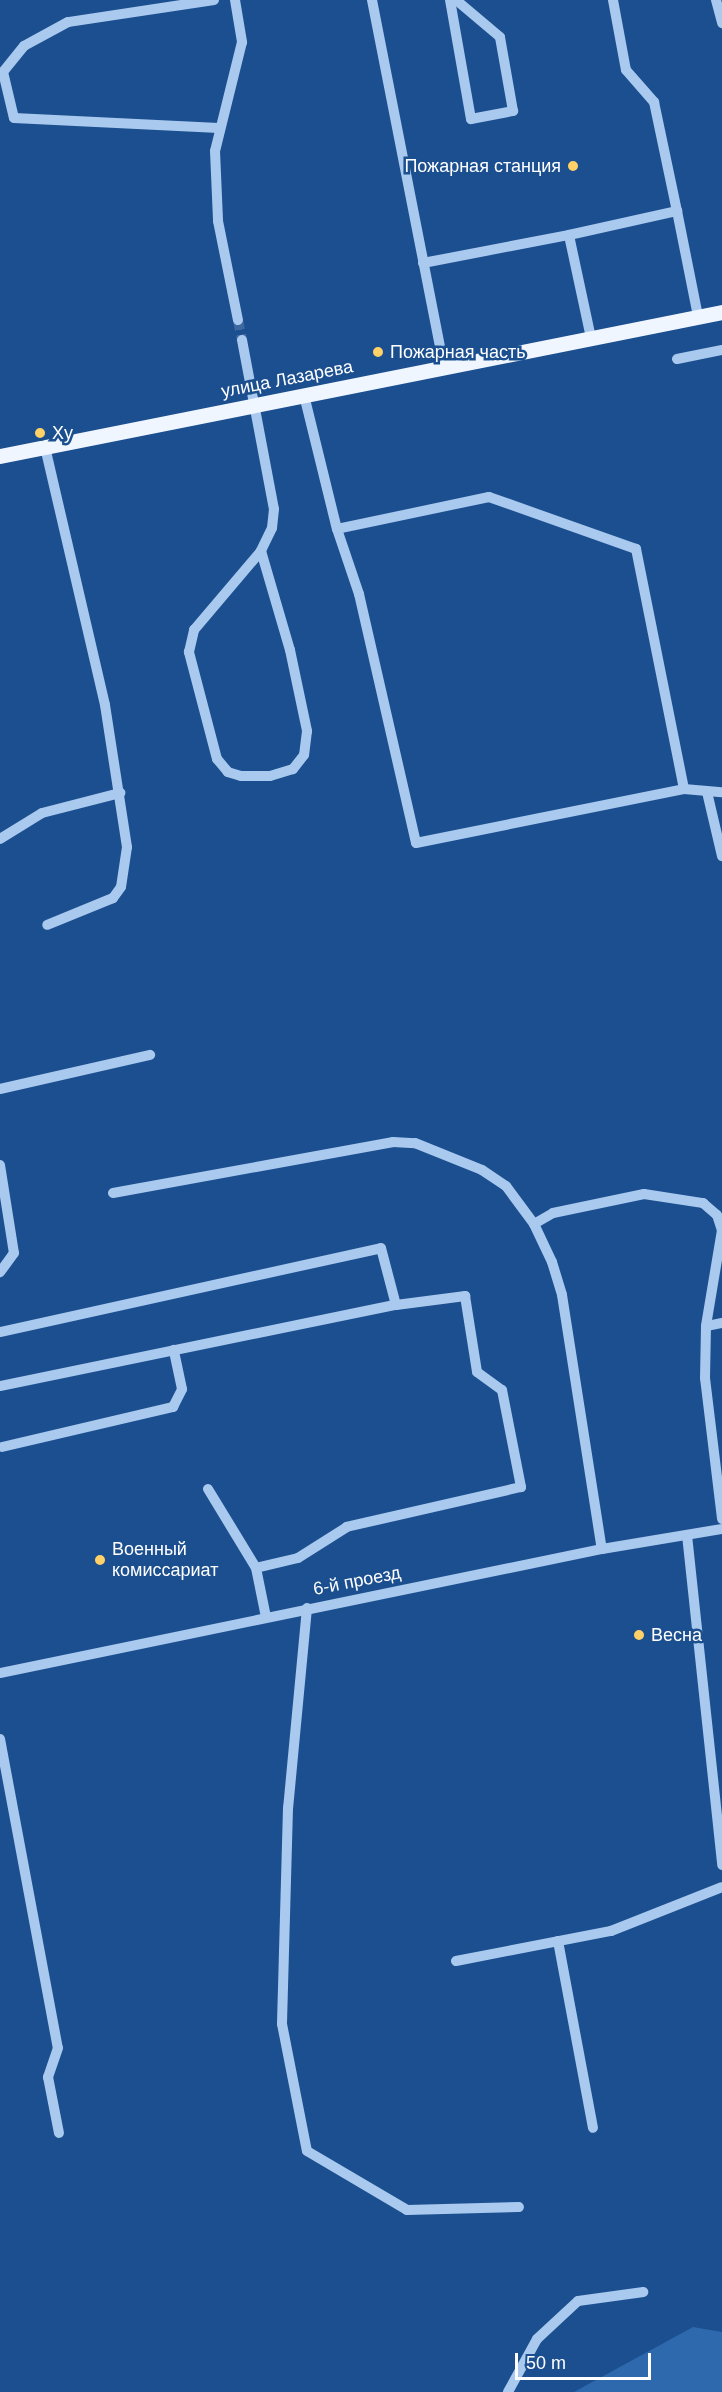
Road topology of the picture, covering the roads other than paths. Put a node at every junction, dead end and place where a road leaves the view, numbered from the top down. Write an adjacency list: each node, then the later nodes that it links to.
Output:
1 (214, 0): 9 (street)
2 (235, 0): 9 (street)
3 (372, 0): 12 (street)
4 (450, 0): 5 (street)
5 (456, 0)
6 (613, 0): 10 (street)
7 (716, 0): 8 (street)
8 (722, 23)
9 (219, 128): 15 (street)
10 (677, 211): 11 (street); 14 (street)
11 (569, 235): 12 (street); 16 (street)
12 (423, 263): 20 (street)
13 (722, 312): 14 (main road, улица Лазарева)
14 (698, 316): 16 (main road, улица Лазарева)
15 (238, 320)
16 (591, 338): 20 (main road, улица Лазарева)
17 (242, 340): 22 (street)
18 (722, 350): 19 (street)
19 (677, 358)
20 (444, 367): 21 (main road, улица Лазарева)
21 (304, 395): 22 (main road, улица Лазарева); 25 (street)
22 (255, 405): 23 (main road, улица Лазарева); 26 (street)
23 (45, 447): 24 (main road, улица Лазарева); 30 (street)
24 (0, 456)
25 (337, 529): 27 (street); 27 (street)
26 (261, 551): 26 (street)
27 (684, 789): 28 (street)
28 (707, 792): 29 (street); 32 (street)
29 (722, 792)
30 (120, 793): 31 (street); 33 (street)
31 (0, 839)
32 (722, 856)
33 (47, 925)
34 (150, 1055): 35 (street)
35 (0, 1089)
36 (0, 1165): 39 (street)
37 (113, 1193): 38 (street)
38 (534, 1224): 42 (street); 51 (street)
39 (0, 1272)
40 (396, 1305): 43 (street); 44 (street); 52 (street)
41 (722, 1323): 42 (street)
42 (706, 1326): 48 (street)
43 (0, 1332)
44 (174, 1350): 45 (street); 46 (street)
45 (0, 1386)
46 (2, 1447)
47 (208, 1489): 52 (street)
48 (722, 1519)
49 (722, 1529): 50 (street, 6-й проезд)
50 (687, 1535): 51 (street, 6-й проезд); 57 (street)
51 (602, 1550): 53 (street, 6-й проезд)
52 (256, 1568): 54 (street)
53 (307, 1608): 54 (street, 6-й проезд); 63 (street)
54 (266, 1617): 55 (street, 6-й проезд)
55 (0, 1673)
56 (0, 1739): 62 (street)
57 (722, 1865)
58 (722, 1887): 59 (street)
59 (558, 1941): 60 (street); 61 (street)
60 (456, 1961)
61 (593, 2128)
62 (59, 2133)
63 (519, 2208)
64 (643, 2292): 65 (street)
65 (508, 2392)

